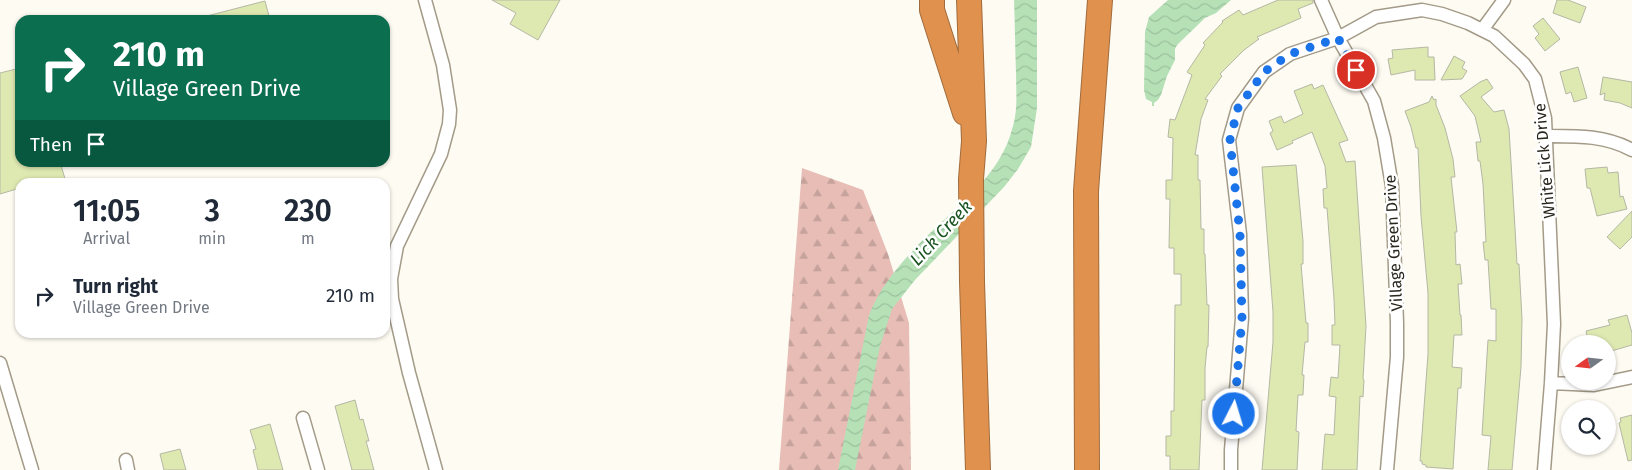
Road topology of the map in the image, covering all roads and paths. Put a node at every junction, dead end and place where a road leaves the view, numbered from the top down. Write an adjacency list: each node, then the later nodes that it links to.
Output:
1 (425, 0): 20 (street)
2 (932, 0): 12 (highway)
3 (969, 0): 12 (highway)
4 (1090, 0): 10 (highway)
5 (1100, 0): 10 (highway)
6 (1321, 0): 9 (street, Village Green Drive)
7 (1504, 0): 8 (street)
8 (1482, 30): 9 (street, White Lick Drive); 11 (street, White Lick Drive)
9 (1338, 38): 23 (street, White Lick Drive); 24 (street, Village Green Drive)
10 (1091, 127): 22 (highway)
11 (1545, 136): 13 (street); 16 (street, White Lick Drive)
12 (974, 141): 21 (highway)
13 (1632, 150)
14 (0, 363): 18 (street)
15 (1632, 377): 16 (street)
16 (1551, 383): 25 (street, White Lick Drive)
17 (303, 418): 19 (street)
18 (32, 470)
19 (318, 470)
20 (436, 470)
21 (978, 470)
22 (1087, 470)
23 (1231, 470)
24 (1387, 470)
25 (1544, 470)

